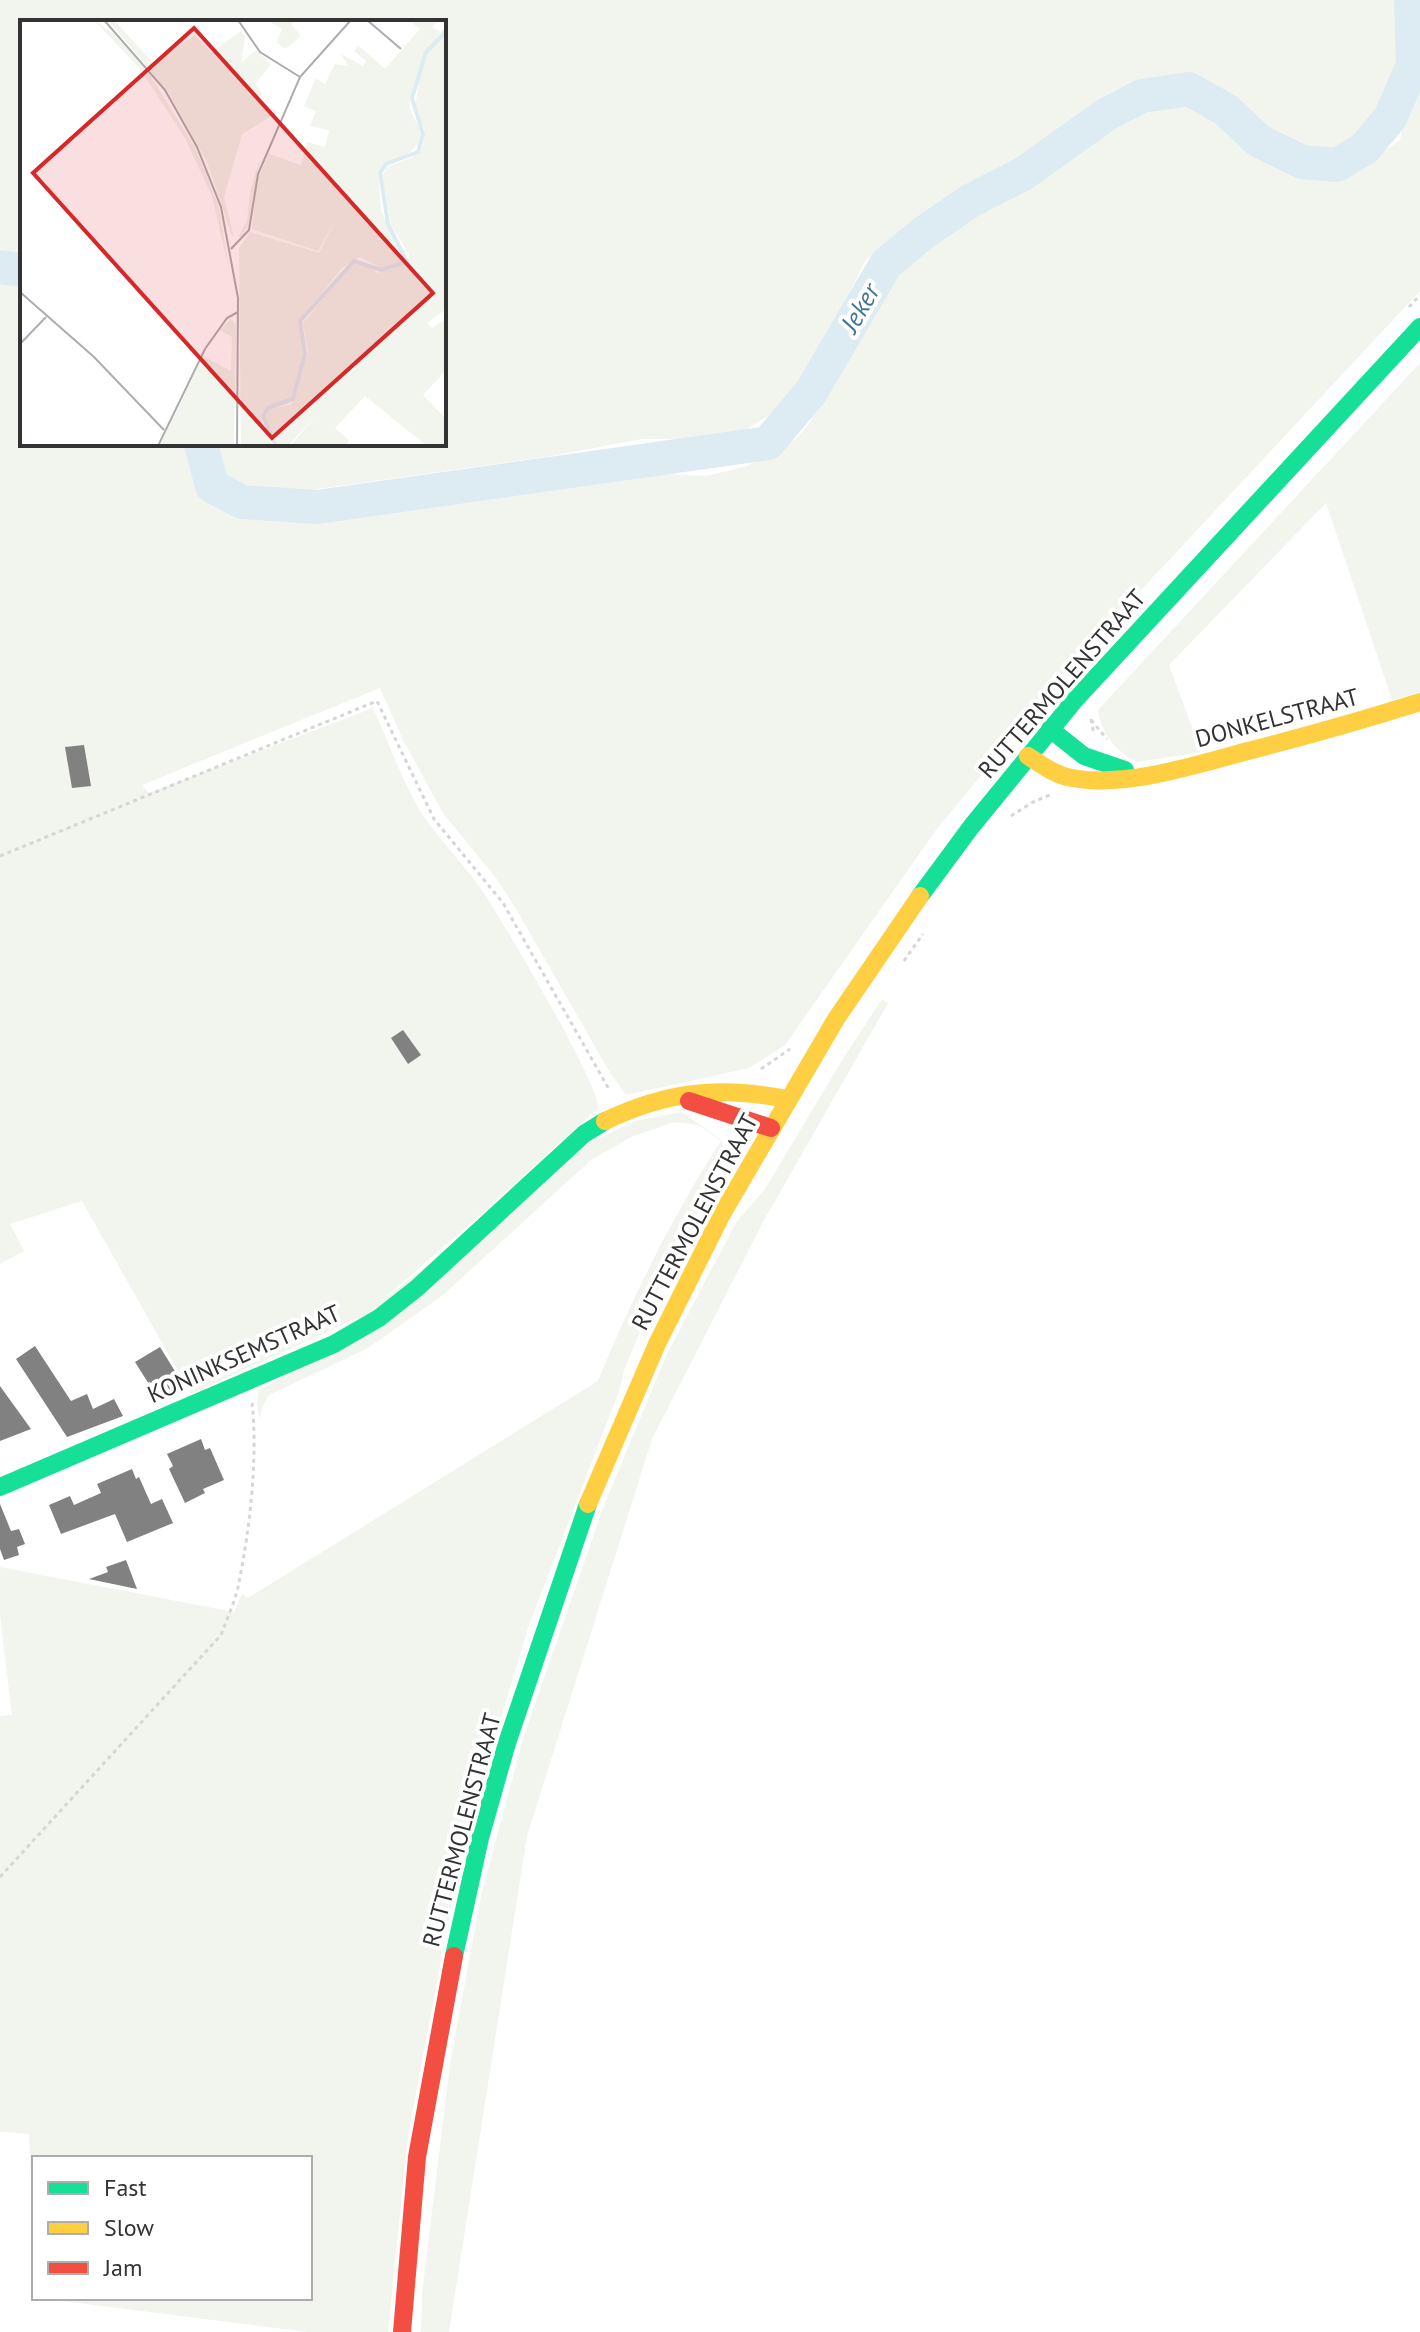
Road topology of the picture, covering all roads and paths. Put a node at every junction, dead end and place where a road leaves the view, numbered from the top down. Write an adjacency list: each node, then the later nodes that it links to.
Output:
1 (1420, 327): 2 (main road, RUTTERMOLENSTRAAT)
2 (1074, 701): 4 (main road, RUTTERMOLENSTRAAT); 5 (path)
3 (1420, 702): 7 (main road, DONKELSTRAAT)
4 (1050, 729): 6 (main road, RUTTERMOLENSTRAAT); 7 (main road, DONKELSTRAAT)
5 (1114, 748)
6 (1028, 756): 7 (main road, DONKELSTRAAT); 10 (main road, RUTTERMOLENSTRAAT)
7 (1145, 773)
8 (0, 856): 11 (path)
9 (681, 1099): 10 (main road, KONINKSEMSTRAAT); 11 (main road, KONINKSEMSTRAAT); 12 (main road, KONINKSEMSTRAAT)
10 (787, 1099): 12 (main road, RUTTERMOLENSTRAAT)
11 (622, 1111): 13 (main road, KONINKSEMSTRAAT)
12 (771, 1128): 16 (main road, RUTTERMOLENSTRAAT)
13 (250, 1379): 14 (main road, KONINKSEMSTRAAT); 15 (path)
14 (0, 1487)
15 (0, 1877)
16 (402, 2332)

